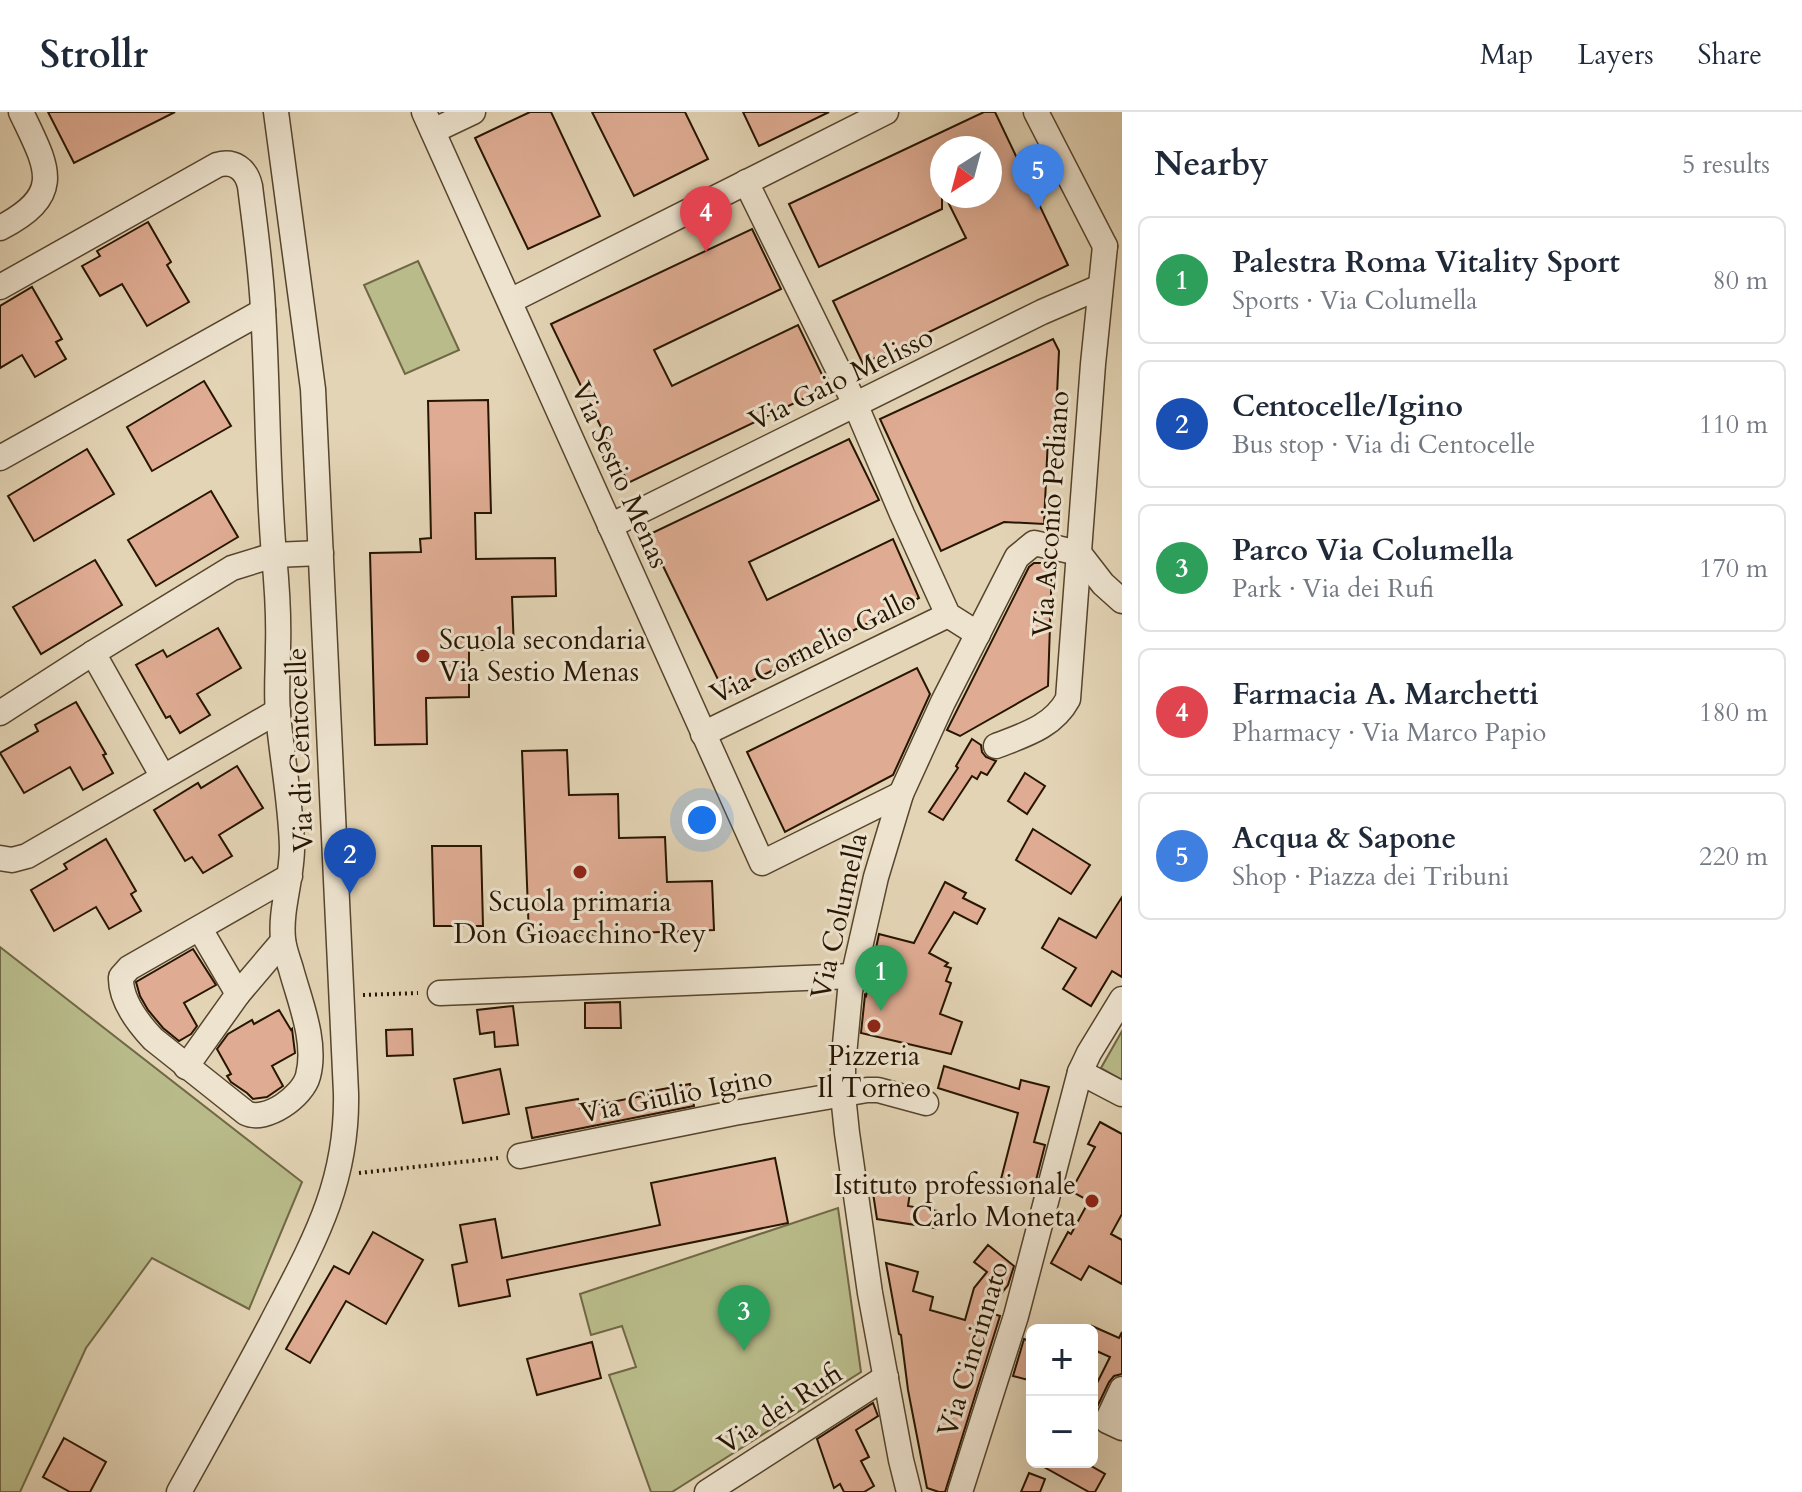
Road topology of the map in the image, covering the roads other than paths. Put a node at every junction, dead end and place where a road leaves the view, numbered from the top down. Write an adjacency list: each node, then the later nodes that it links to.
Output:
1 (21, 112): 8 (street)
2 (473, 112): 6 (street)
3 (886, 112): 7 (street)
4 (1036, 112): 9 (street)
5 (280, 113): 17 (street, Via di Centocelle)
6 (428, 122): 12 (street, Via Sestio Menas)
7 (746, 182): 12 (street); 14 (street)
8 (0, 228)
9 (1113, 241): 11 (street, Via Asconio Pediano)
10 (0, 287): 13 (street)
11 (1100, 287): 14 (street, Via Gaio Melisso); 18 (street, Via Asconio Pediano)
12 (510, 301): 16 (street, Via Sestio Menas)
13 (263, 311): 15 (street); 19 (street)
14 (856, 406): 16 (street, Via Gaio Melisso); 21 (street)
15 (0, 458)
16 (610, 526): 26 (street, Via Sestio Menas)
17 (321, 553): 19 (street); 47 (street, Via di Centocelle)
18 (1079, 553): 20 (street); 22 (street, Via Columella); 27 (street, Via Asconio Pediano)
19 (274, 555): 23 (street); 24 (street)
20 (1122, 601)
21 (948, 615): 22 (street); 26 (street, Via Cornelio Gallo)
22 (978, 634): 29 (street, Via Columella)
23 (93, 653): 25 (street); 28 (street)
24 (278, 711): 28 (street); 31 (street)
25 (0, 713)
26 (703, 734): 29 (street, Via Sestio Menas)
27 (996, 746)
28 (163, 777): 30 (street)
29 (901, 794): 34 (street, Via Columella)
30 (0, 858)
31 (290, 876): 32 (street); 33 (street)
32 (200, 929): 36 (street); 38 (street)
33 (283, 941): 36 (street); 38 (street)
34 (853, 976): 35 (street); 41 (street, Via Columella)
35 (440, 993)
36 (238, 994): 38 (street)
37 (1122, 999): 39 (street, Via Cincinnato)
38 (186, 1067)
39 (1080, 1072): 40 (street); 50 (street, Via Cincinnato)
40 (1122, 1094)
41 (843, 1095): 42 (street, Via Giulio Igino); 43 (street, Via Giulio Igino); 44 (street, Via Columella)
42 (926, 1103)
43 (520, 1156)
44 (886, 1377): 48 (street, Via dei Rufi); 49 (street, Via Columella)
45 (1122, 1389): 46 (street)
46 (1122, 1428)
47 (179, 1492)
48 (707, 1492)
49 (909, 1492)
50 (960, 1492)

